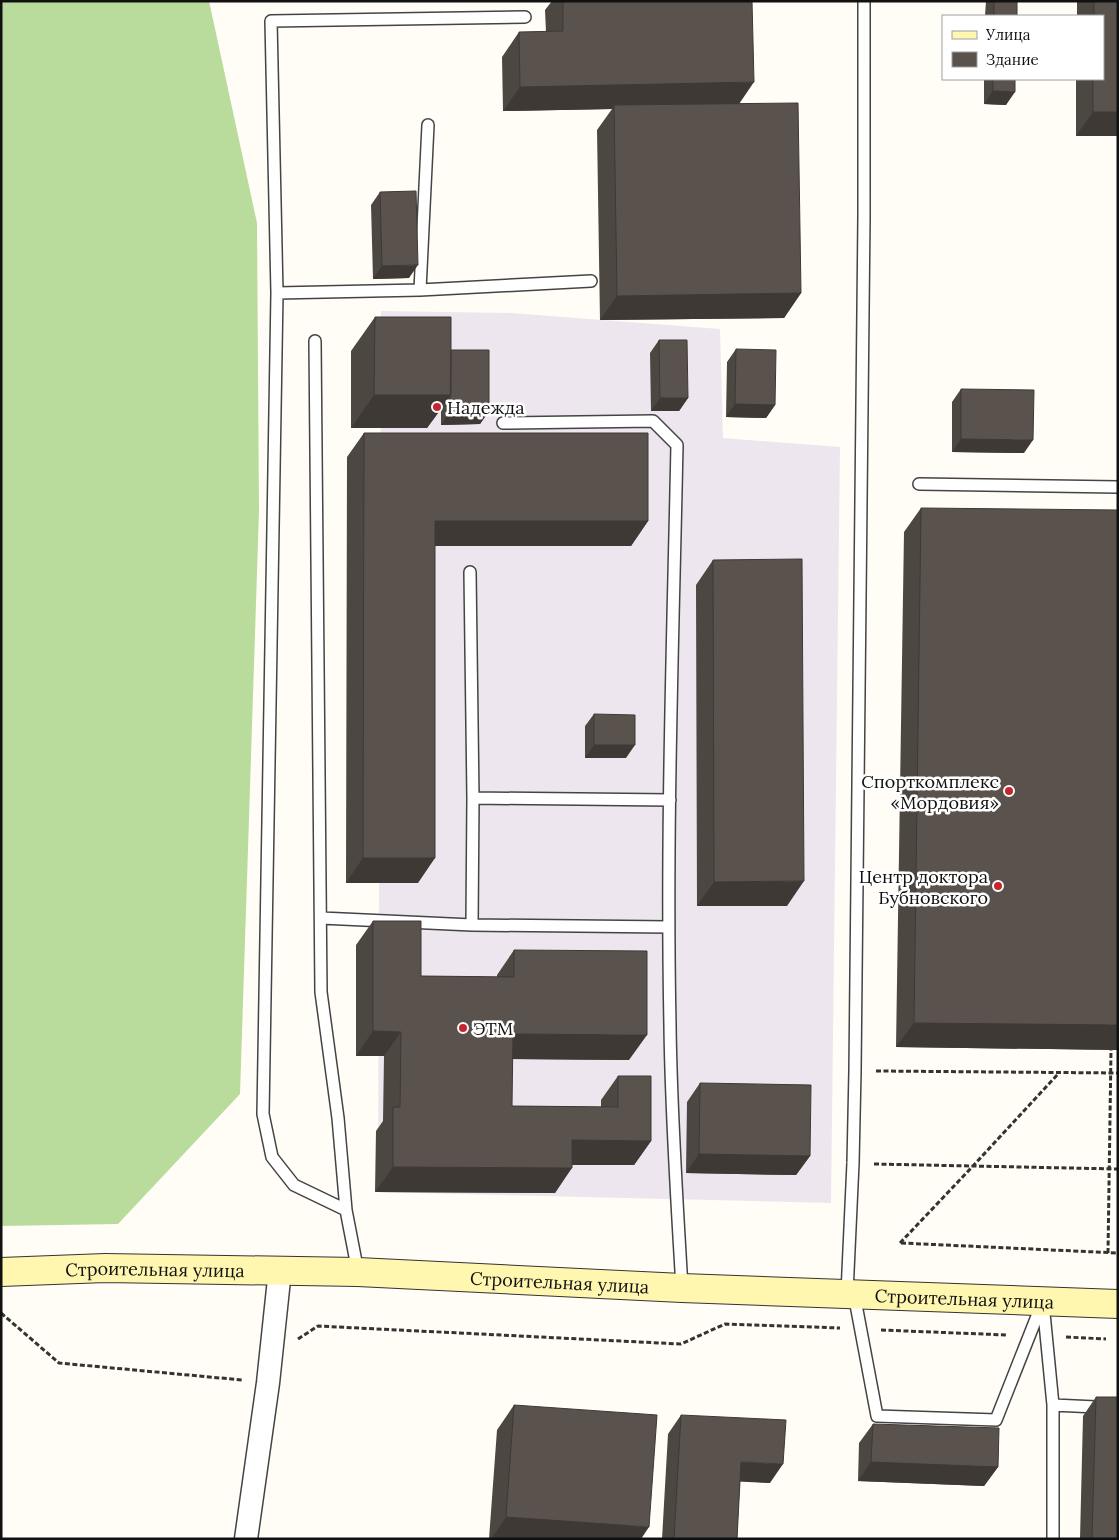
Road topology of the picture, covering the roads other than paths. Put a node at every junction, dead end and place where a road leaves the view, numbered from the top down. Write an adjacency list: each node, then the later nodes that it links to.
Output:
1 (864, 1): 22 (lane)
2 (525, 18): 6 (lane)
3 (428, 125): 5 (lane)
4 (591, 281): 5 (lane)
5 (420, 290): 6 (lane)
6 (277, 293): 17 (lane)
7 (315, 341): 14 (lane)
8 (503, 423): 13 (lane)
9 (919, 484): 10 (lane)
10 (1118, 487)
11 (470, 572): 12 (lane)
12 (474, 798): 13 (lane); 15 (lane)
13 (670, 800): 16 (lane)
14 (321, 918): 15 (lane); 17 (lane)
15 (472, 925): 16 (lane)
16 (669, 927): 21 (lane)
17 (346, 1210): 20 (lane)
18 (280, 1270): 19 (street, Строительная улица); 20 (street, Строительная улица); 27 (street)
19 (1, 1272)
20 (358, 1272): 21 (street, Строительная улица)
21 (682, 1288): 22 (street, Строительная улица)
22 (851, 1294): 23 (street, Строительная улица); 23 (lane)
23 (1043, 1302): 24 (street, Строительная улица); 25 (lane)
24 (1118, 1304)
25 (1053, 1405): 26 (lane); 28 (lane)
26 (1118, 1408)
27 (246, 1539)
28 (1053, 1539)

